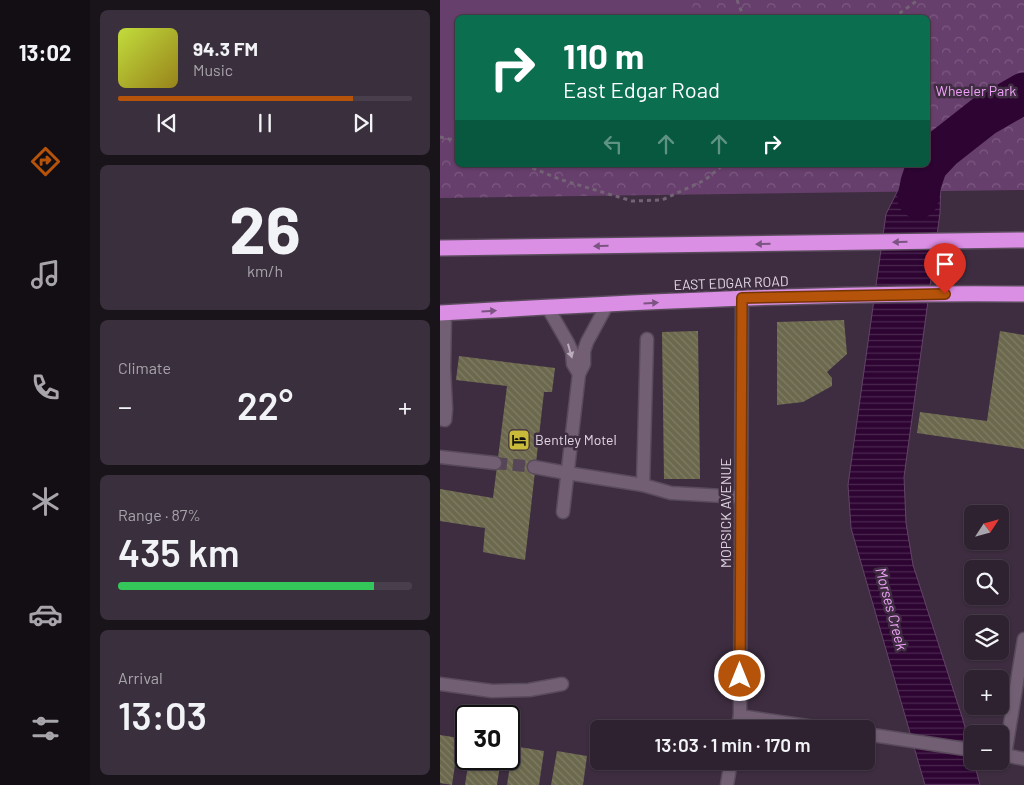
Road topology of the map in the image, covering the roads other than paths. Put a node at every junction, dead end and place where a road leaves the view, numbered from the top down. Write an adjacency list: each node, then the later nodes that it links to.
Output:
1 (1024, 240): 2 (highway, one-way to 2)
2 (440, 248)
3 (1024, 294): 4 (highway, EAST EDGAR ROAD)
4 (742, 298): 5 (highway, EAST EDGAR ROAD, one-way to 4); 16 (street, MOPSICK AVENUE)
5 (607, 305): 6 (highway, EAST EDGAR ROAD); 9 (street)
6 (548, 308): 7 (highway, EAST EDGAR ROAD, one-way to 6); 9 (street, one-way to 9)
7 (442, 313): 10 (street)
8 (647, 339): 15 (street)
9 (579, 374): 14 (street)
10 (440, 420)
11 (440, 457): 12 (street)
12 (495, 463)
13 (534, 467): 14 (street)
14 (568, 473): 15 (street); 17 (street)
15 (643, 485): 16 (street)
16 (741, 497): 21 (street, MOPSICK AVENUE)
17 (562, 512)
18 (1024, 639): 22 (street)
19 (440, 684): 20 (street)
20 (562, 684)
21 (739, 720)
22 (1008, 725)
23 (875, 735): 24 (street)
24 (964, 749)
25 (1009, 755): 26 (street)
26 (1024, 758)
27 (730, 770): 28 (street)
28 (727, 785)

